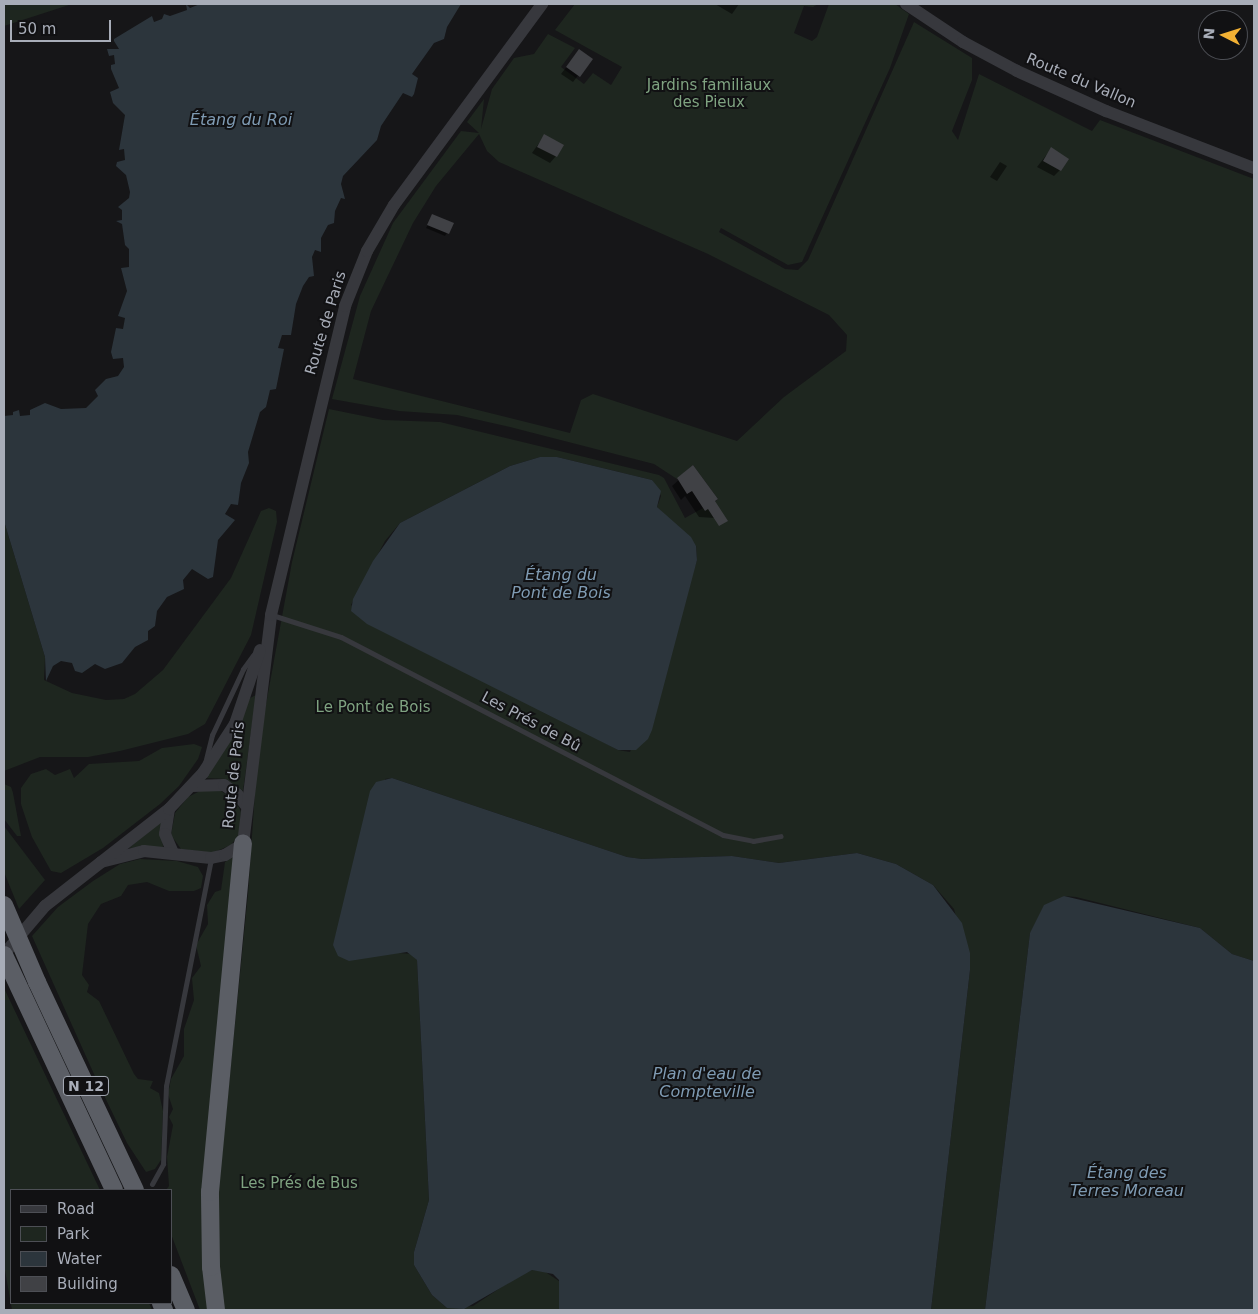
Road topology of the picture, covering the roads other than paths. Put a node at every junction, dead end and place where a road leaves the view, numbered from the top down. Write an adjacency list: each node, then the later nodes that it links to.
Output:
1 (542, 4): 4 (street, Route de Paris)
2 (906, 4): 3 (street, Route du Vallon)
3 (1254, 168)
4 (271, 615): 5 (street, Route de Paris); 6 (street, Route de Paris); 8 (lane, Les Prés de Bû)
5 (192, 786): 6 (street); 7 (street, Route de Paris)
6 (247, 807): 9 (street, Route de Paris)
7 (169, 809): 10 (street); 12 (street, Route de Paris)
8 (781, 836)
9 (243, 844): 11 (street, Route de Paris); 20 (highway)
10 (173, 853): 11 (street, Route de Paris); 12 (street, Route de Paris)
11 (211, 858): 15 (lane)
12 (101, 862): 14 (street)
13 (4, 905): 17 (highway, N 12, bridge)
14 (4, 954): 16 (highway, N 12)
15 (152, 1184)
16 (114, 1189)
17 (135, 1189)
18 (172, 1276): 19 (highway)
19 (186, 1310)
20 (216, 1310)

